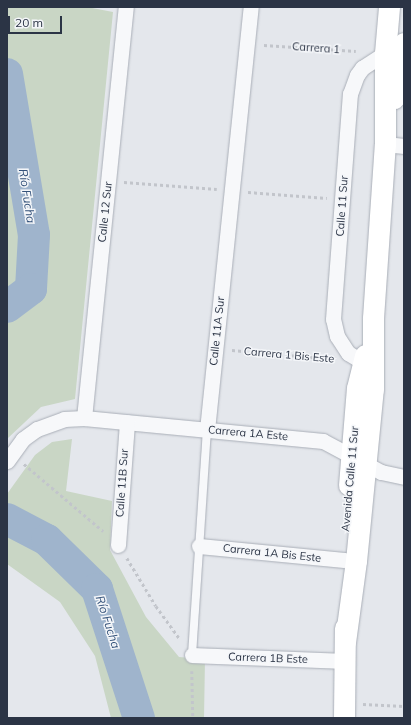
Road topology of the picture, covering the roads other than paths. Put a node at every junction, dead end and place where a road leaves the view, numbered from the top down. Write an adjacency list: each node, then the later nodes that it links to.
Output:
1 (126, 7): 9 (street, Calle 12 Sur)
2 (251, 7): 11 (street, Calle 11A Sur)
3 (389, 7): 5 (main road, Avenida Calle 11 Sur)
4 (404, 43): 6 (main road, Avenida Calle 11 Sur)
5 (385, 53): 6 (main road, Avenida Calle 11 Sur); 8 (street, Calle 11 Sur)
6 (395, 145): 7 (main road, Avenida Calle 11 Sur)
7 (373, 318): 8 (main road, Avenida Calle 11 Sur); 13 (main road, Avenida Calle 11 Sur)
8 (363, 362): 13 (main road, Avenida Calle 11 Sur)
9 (84, 418): 10 (street, Carrera 1A Este); 12 (street, Carrera 1A Este)
10 (127, 422): 11 (street, Carrera 1A Este); 15 (street, Calle 11B Sur)
11 (208, 430): 13 (street, Carrera 1A Este); 16 (lane, Calle 11A Sur)
12 (9, 458)
13 (359, 461): 14 (street, Carrera 1A Este); 17 (main road, Avenida Calle 11 Sur); 18 (main road, Avenida Calle 11 Sur)
14 (404, 477)
15 (118, 545)
16 (199, 546): 17 (street, Carrera 1A Bis Este); 19 (lane, Calle 11A Sur)
17 (344, 560): 18 (main road, Avenida Calle 11 Sur)
18 (345, 652): 19 (street, Carrera 1B Este); 20 (main road, Avenida Calle 11 Sur)
19 (192, 655)
20 (344, 710)

